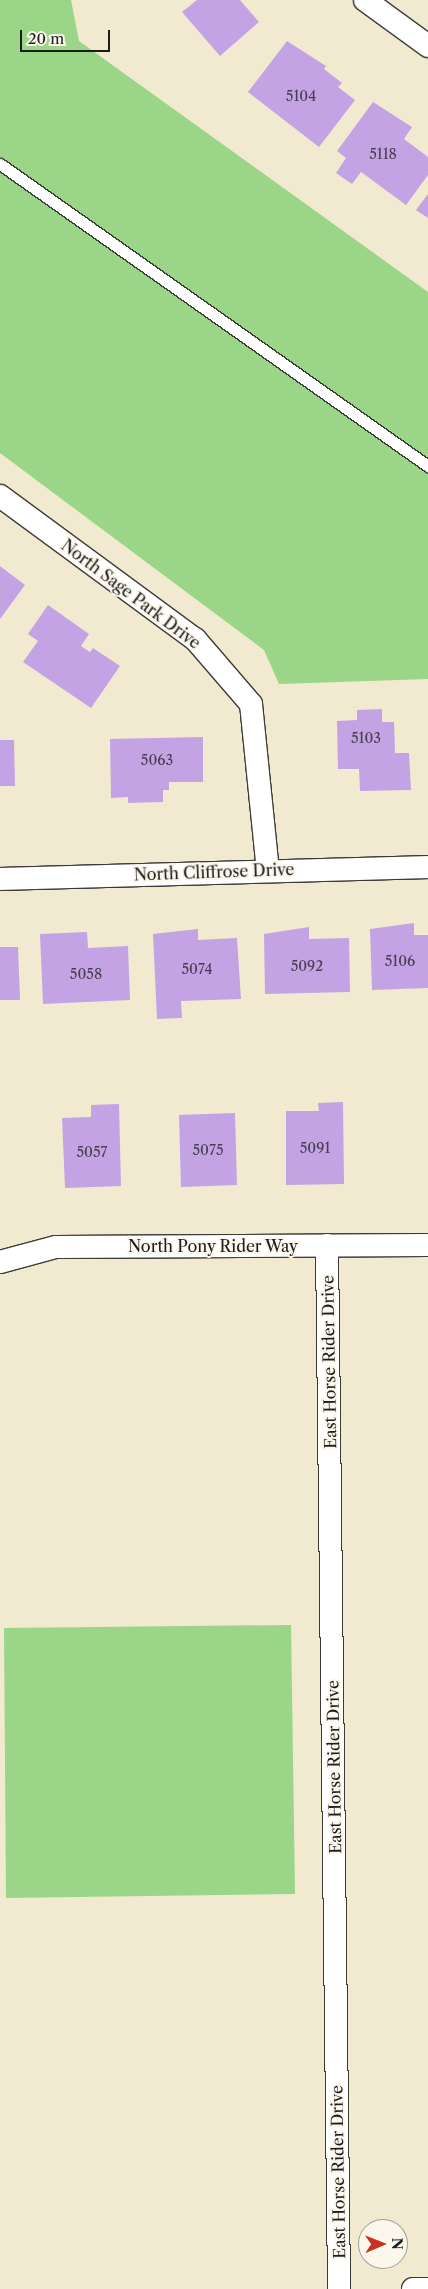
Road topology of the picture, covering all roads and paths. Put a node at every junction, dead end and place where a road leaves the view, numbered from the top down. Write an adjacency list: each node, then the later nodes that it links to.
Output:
1 (365, 0): 2 (street)
2 (428, 46)
3 (0, 164): 4 (lane)
4 (428, 466)
5 (0, 496): 7 (street, North Sage Park Drive)
6 (428, 867): 7 (street, North Cliffrose Drive)
7 (268, 870): 8 (street, North Cliffrose Drive)
8 (0, 879)
9 (428, 1244): 10 (street, North Pony Rider Way)
10 (327, 1246): 11 (street, North Pony Rider Way); 12 (street, East Horse Rider Drive)
11 (0, 1262)
12 (339, 2289)
13 (413, 2289): 14 (street)
14 (428, 2289)

